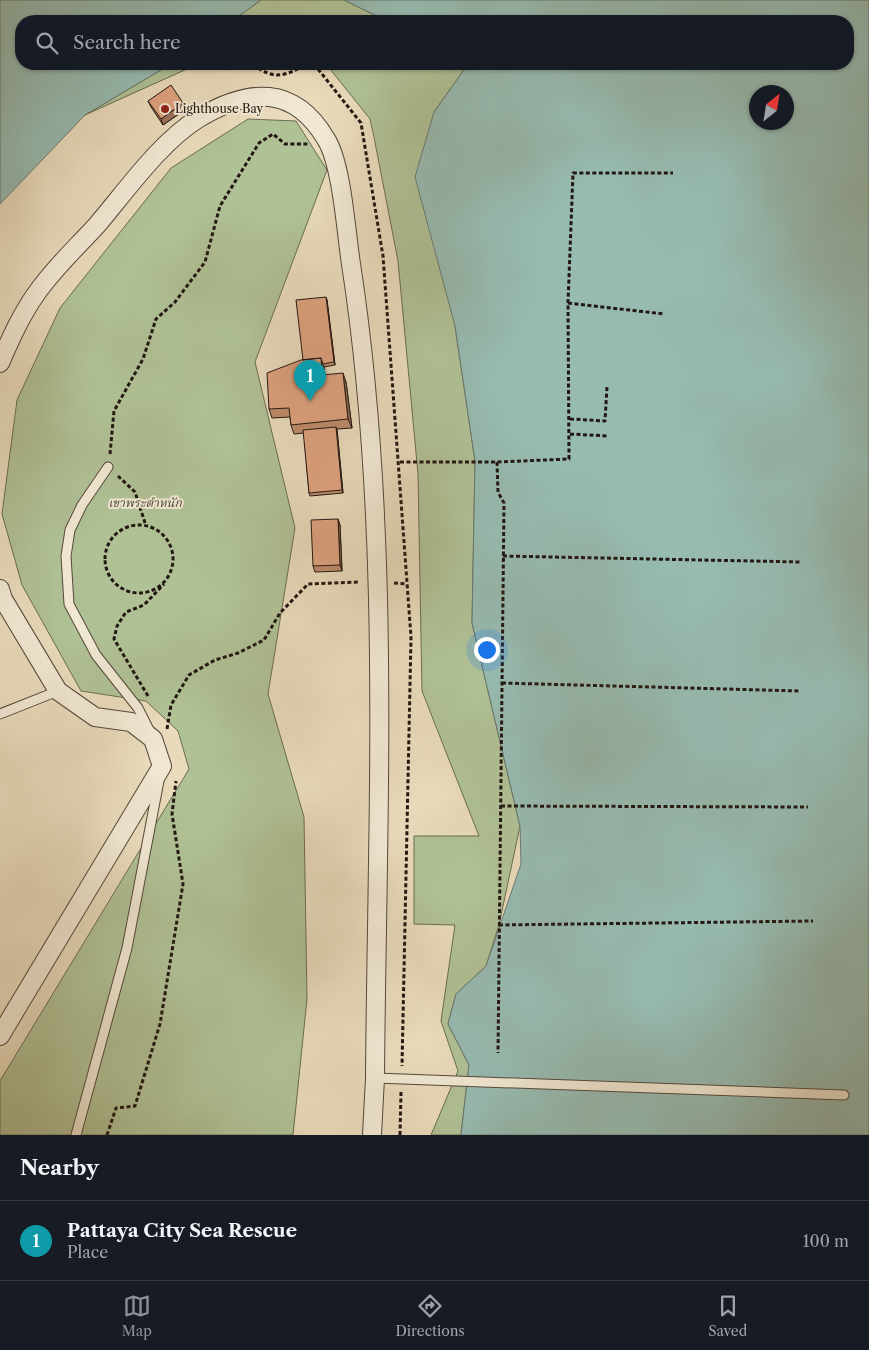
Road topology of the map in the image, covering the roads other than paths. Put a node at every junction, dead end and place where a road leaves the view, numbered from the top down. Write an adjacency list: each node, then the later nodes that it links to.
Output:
1 (0, 363): 9 (street)
2 (108, 467): 6 (lane)
3 (0, 589): 4 (street)
4 (58, 691): 5 (lane); 6 (street)
5 (0, 714)
6 (154, 739): 7 (street)
7 (162, 766): 8 (street); 11 (lane)
8 (0, 1036)
9 (375, 1078): 10 (lane); 12 (street)
10 (844, 1095)
11 (76, 1135)
12 (372, 1135)

